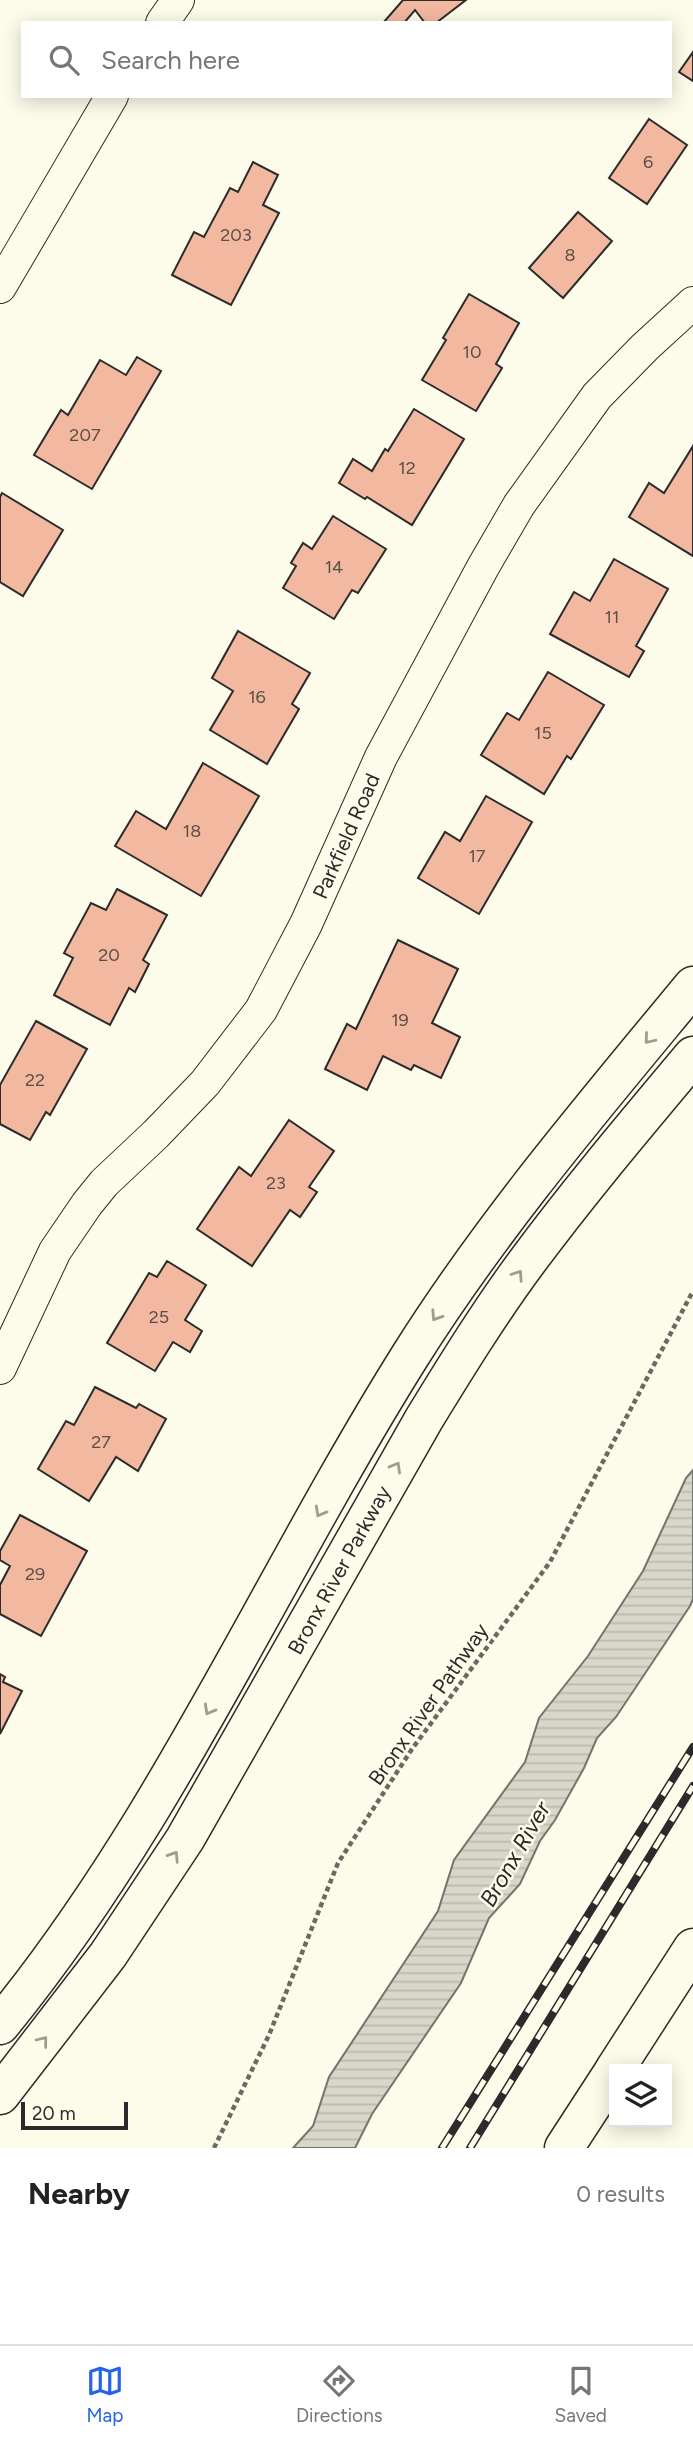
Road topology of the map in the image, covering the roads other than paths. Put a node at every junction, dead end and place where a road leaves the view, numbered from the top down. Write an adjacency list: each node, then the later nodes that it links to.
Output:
1 (178, 0): 2 (street)
2 (163, 21)
3 (111, 98): 4 (street)
4 (0, 288)
5 (693, 303): 8 (street, Parkfield Road)
6 (693, 986): 10 (main road, one-way to 10)
7 (693, 1056): 13 (main road, Bronx River Parkway, one-way to 7)
8 (0, 1368)
9 (693, 1948): 11 (main road)
10 (0, 2025)
11 (619, 2064)
12 (609, 2079): 14 (main road)
13 (0, 2095)
14 (564, 2148)

